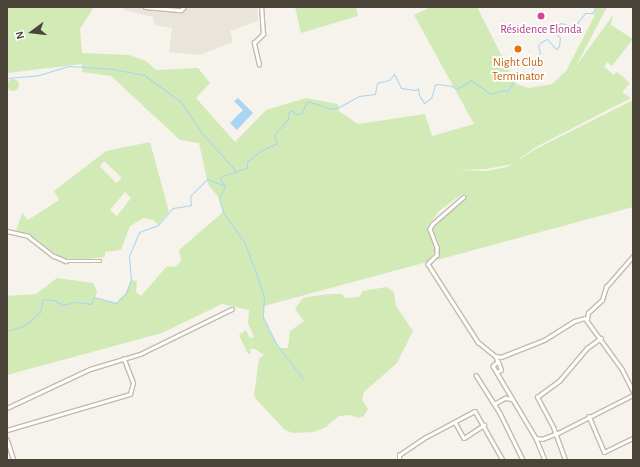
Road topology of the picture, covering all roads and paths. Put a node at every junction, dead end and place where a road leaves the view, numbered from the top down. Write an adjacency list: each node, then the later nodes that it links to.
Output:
1 (145, 7): 2 (street)
2 (184, 7)
3 (260, 7): 4 (street)
4 (259, 65)
5 (464, 196): 12 (street)
6 (7, 232): 8 (street)
7 (633, 256): 10 (street)
8 (100, 260)
9 (232, 309): 13 (street)
10 (588, 320): 11 (street); 12 (street)
11 (601, 338): 17 (street); 26 (street)
12 (496, 356): 14 (street)
13 (124, 359): 21 (street); 25 (street)
14 (498, 362): 15 (street); 15 (street)
15 (497, 372): 19 (street)
16 (476, 374): 20 (street)
17 (633, 391)
18 (633, 394): 22 (street)
19 (513, 399): 20 (street); 27 (street)
20 (494, 404): 33 (street)
21 (7, 408)
22 (589, 416): 26 (street); 28 (street)
23 (455, 422): 24 (street); 24 (street); 31 (street)
24 (484, 425): 32 (street)
25 (7, 430)
26 (556, 434): 27 (street); 35 (street)
27 (536, 438): 34 (street)
28 (633, 438)
29 (7, 439): 30 (street)
30 (14, 460)
31 (399, 460)
32 (503, 460)
33 (522, 460)
34 (545, 460)
35 (565, 460)

